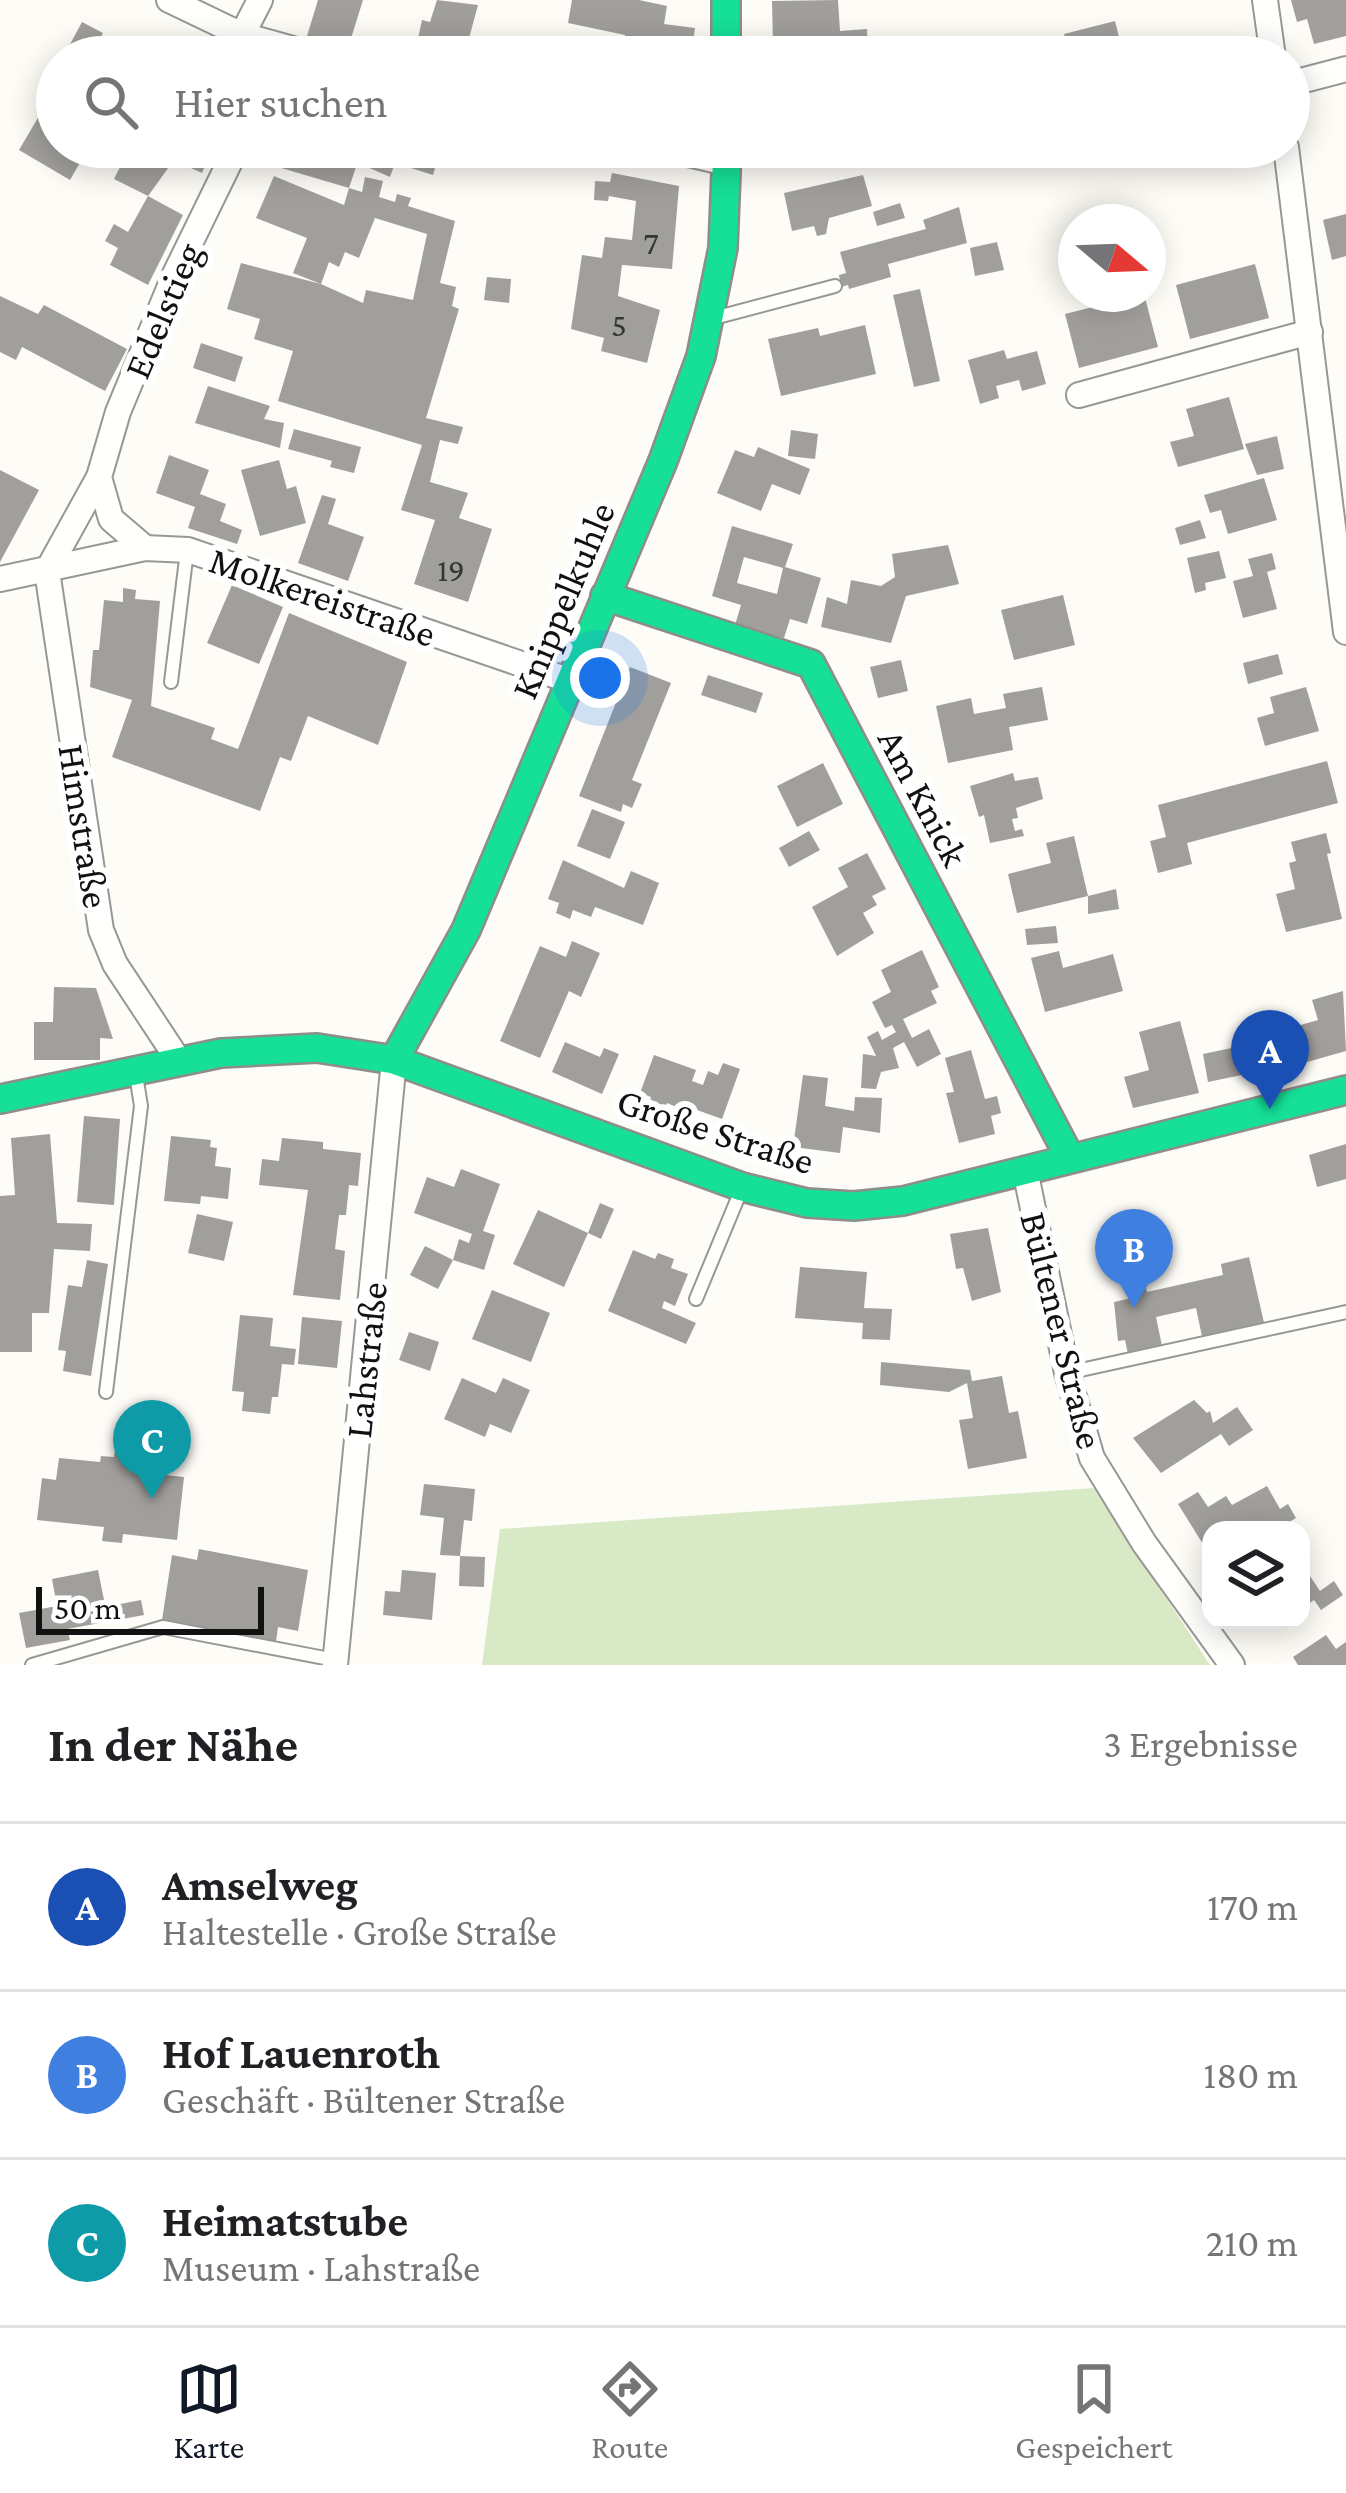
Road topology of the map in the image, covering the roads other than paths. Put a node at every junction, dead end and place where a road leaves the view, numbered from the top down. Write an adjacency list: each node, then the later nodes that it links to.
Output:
1 (169, 0): 5 (street)
2 (260, 0): 5 (street)
3 (726, 0): 6 (street)
4 (1265, 0): 7 (street)
5 (242, 35)
6 (726, 36)
7 (1271, 36)
8 (1346, 69): 9 (street)
9 (1310, 78)
10 (226, 168): 17 (street, Edelstieg)
11 (726, 168): 14 (street, Knippelkuhle)
12 (1289, 168): 15 (street)
13 (835, 286): 14 (lane)
14 (708, 320): 22 (street, Knippelkuhle)
15 (1310, 332): 16 (street); 23 (street)
16 (1079, 395)
17 (99, 477): 18 (street); 20 (street, Edelstieg)
18 (145, 548): 19 (street, Molkereistraße); 20 (street, Molkereistraße)
19 (188, 550): 24 (street, Molkereistraße); 25 (lane)
20 (47, 571): 21 (street, Molkereistraße); 27 (street, Himstraße)
21 (0, 579)
22 (605, 596): 24 (street, Knippelkuhle); 31 (street, Am Knick)
23 (1346, 632)
24 (571, 681): 26 (street, Knippelkuhle)
25 (172, 682)
26 (394, 1060): 27 (street, Große Straße); 33 (street, Große Straße); 38 (street, Lahstraße)
27 (179, 1061): 28 (street, Große Straße)
28 (135, 1068): 30 (street, Große Straße); 37 (lane)
29 (1346, 1090): 31 (street, Große Straße)
30 (0, 1099)
31 (1070, 1158): 32 (street, Große Straße)
32 (1025, 1171): 33 (street, Große Straße); 36 (street, Bültener Straße)
33 (742, 1187): 34 (lane)
34 (696, 1299)
35 (1346, 1312): 36 (lane)
36 (1067, 1373): 40 (street, Bültener Straße)
37 (106, 1392)
38 (336, 1662): 39 (lane, Lahstraße)
39 (32, 1665)
40 (1232, 1665)

